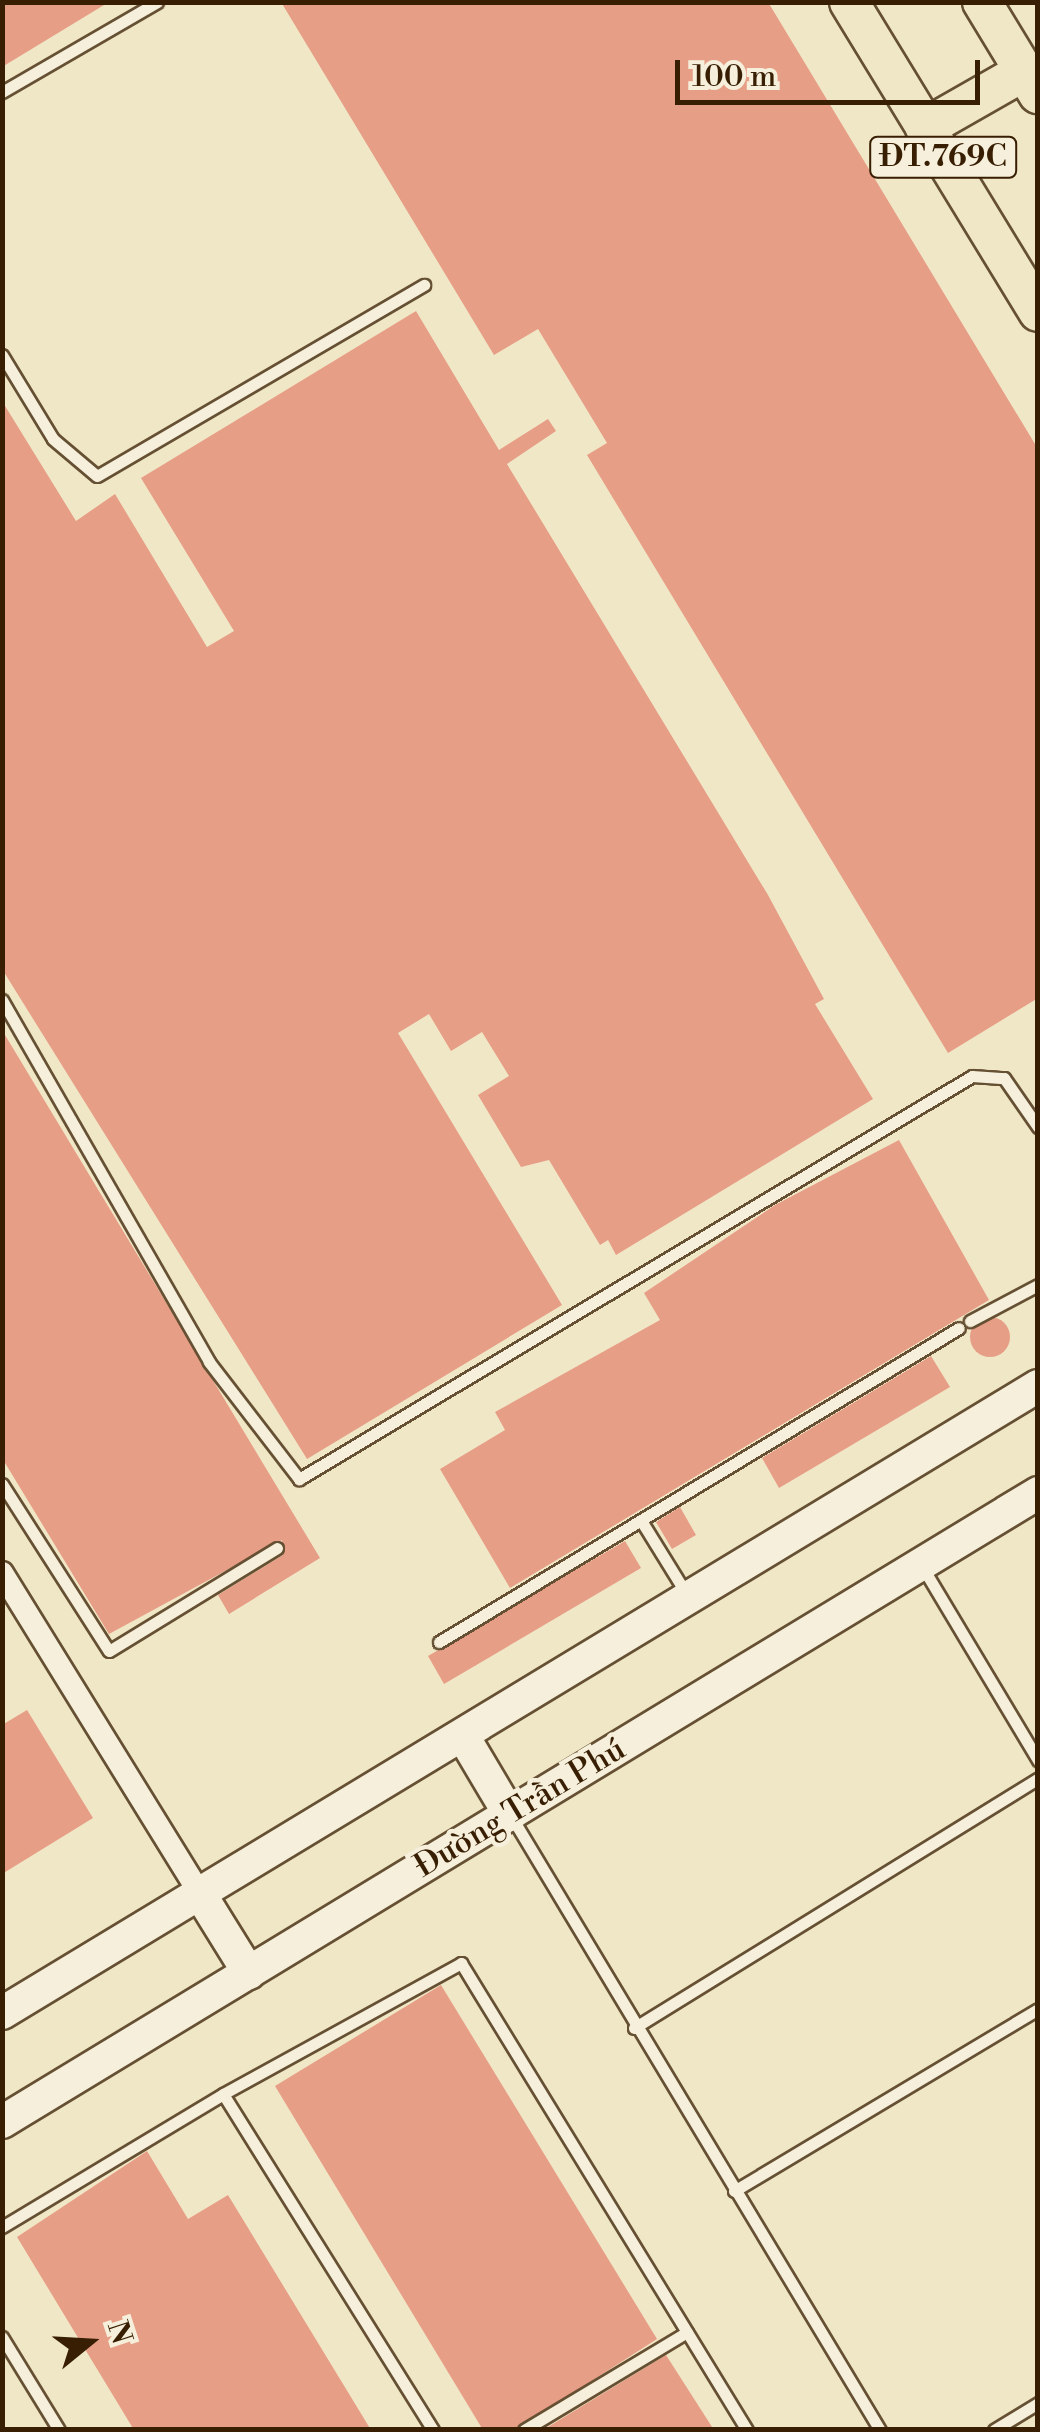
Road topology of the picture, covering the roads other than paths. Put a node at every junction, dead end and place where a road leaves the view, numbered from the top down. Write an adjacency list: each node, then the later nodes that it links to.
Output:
1 (157, 2): 5 (lane)
2 (849, 2): 6 (main road, ĐT.769C)
3 (982, 2): 4 (main road)
4 (1030, 83): 6 (main road)
5 (2, 92)
6 (925, 128): 8 (main road, ĐT.769C)
7 (424, 285): 9 (lane)
8 (1038, 312)
9 (2, 355)
10 (2, 1000): 11 (lane)
11 (1038, 1127)
12 (1038, 1285): 16 (lane)
13 (1038, 1386): 20 (main road)
14 (2, 1484): 17 (lane)
15 (1038, 1493): 18 (main road, Đường Trần Phú)
16 (642, 1522): 20 (lane); 21 (lane)
17 (278, 1548)
18 (920, 1565): 23 (lane); 25 (main road, Đường Trần Phú)
19 (2, 1573): 26 (street)
20 (689, 1598): 22 (main road)
21 (439, 1642)
22 (462, 1736): 25 (main road); 26 (main road)
23 (1038, 1760)
24 (1038, 1778): 30 (lane)
25 (510, 1815): 27 (main road, Đường Trần Phú); 30 (lane)
26 (200, 1894): 27 (main road); 29 (main road)
27 (249, 1972): 32 (main road, Đường Trần Phú)
28 (1038, 2009): 33 (lane)
29 (2, 2014)
30 (634, 2028): 33 (lane)
31 (223, 2094): 34 (lane); 35 (lane); 39 (lane)
32 (2, 2122)
33 (734, 2191): 42 (lane)
34 (2, 2228)
35 (687, 2332): 40 (lane); 41 (lane)
36 (2, 2337): 38 (lane)
37 (1038, 2403): 43 (lane)
38 (59, 2430)
39 (433, 2430)
40 (524, 2430)
41 (746, 2430)
42 (880, 2430)
43 (994, 2430)

